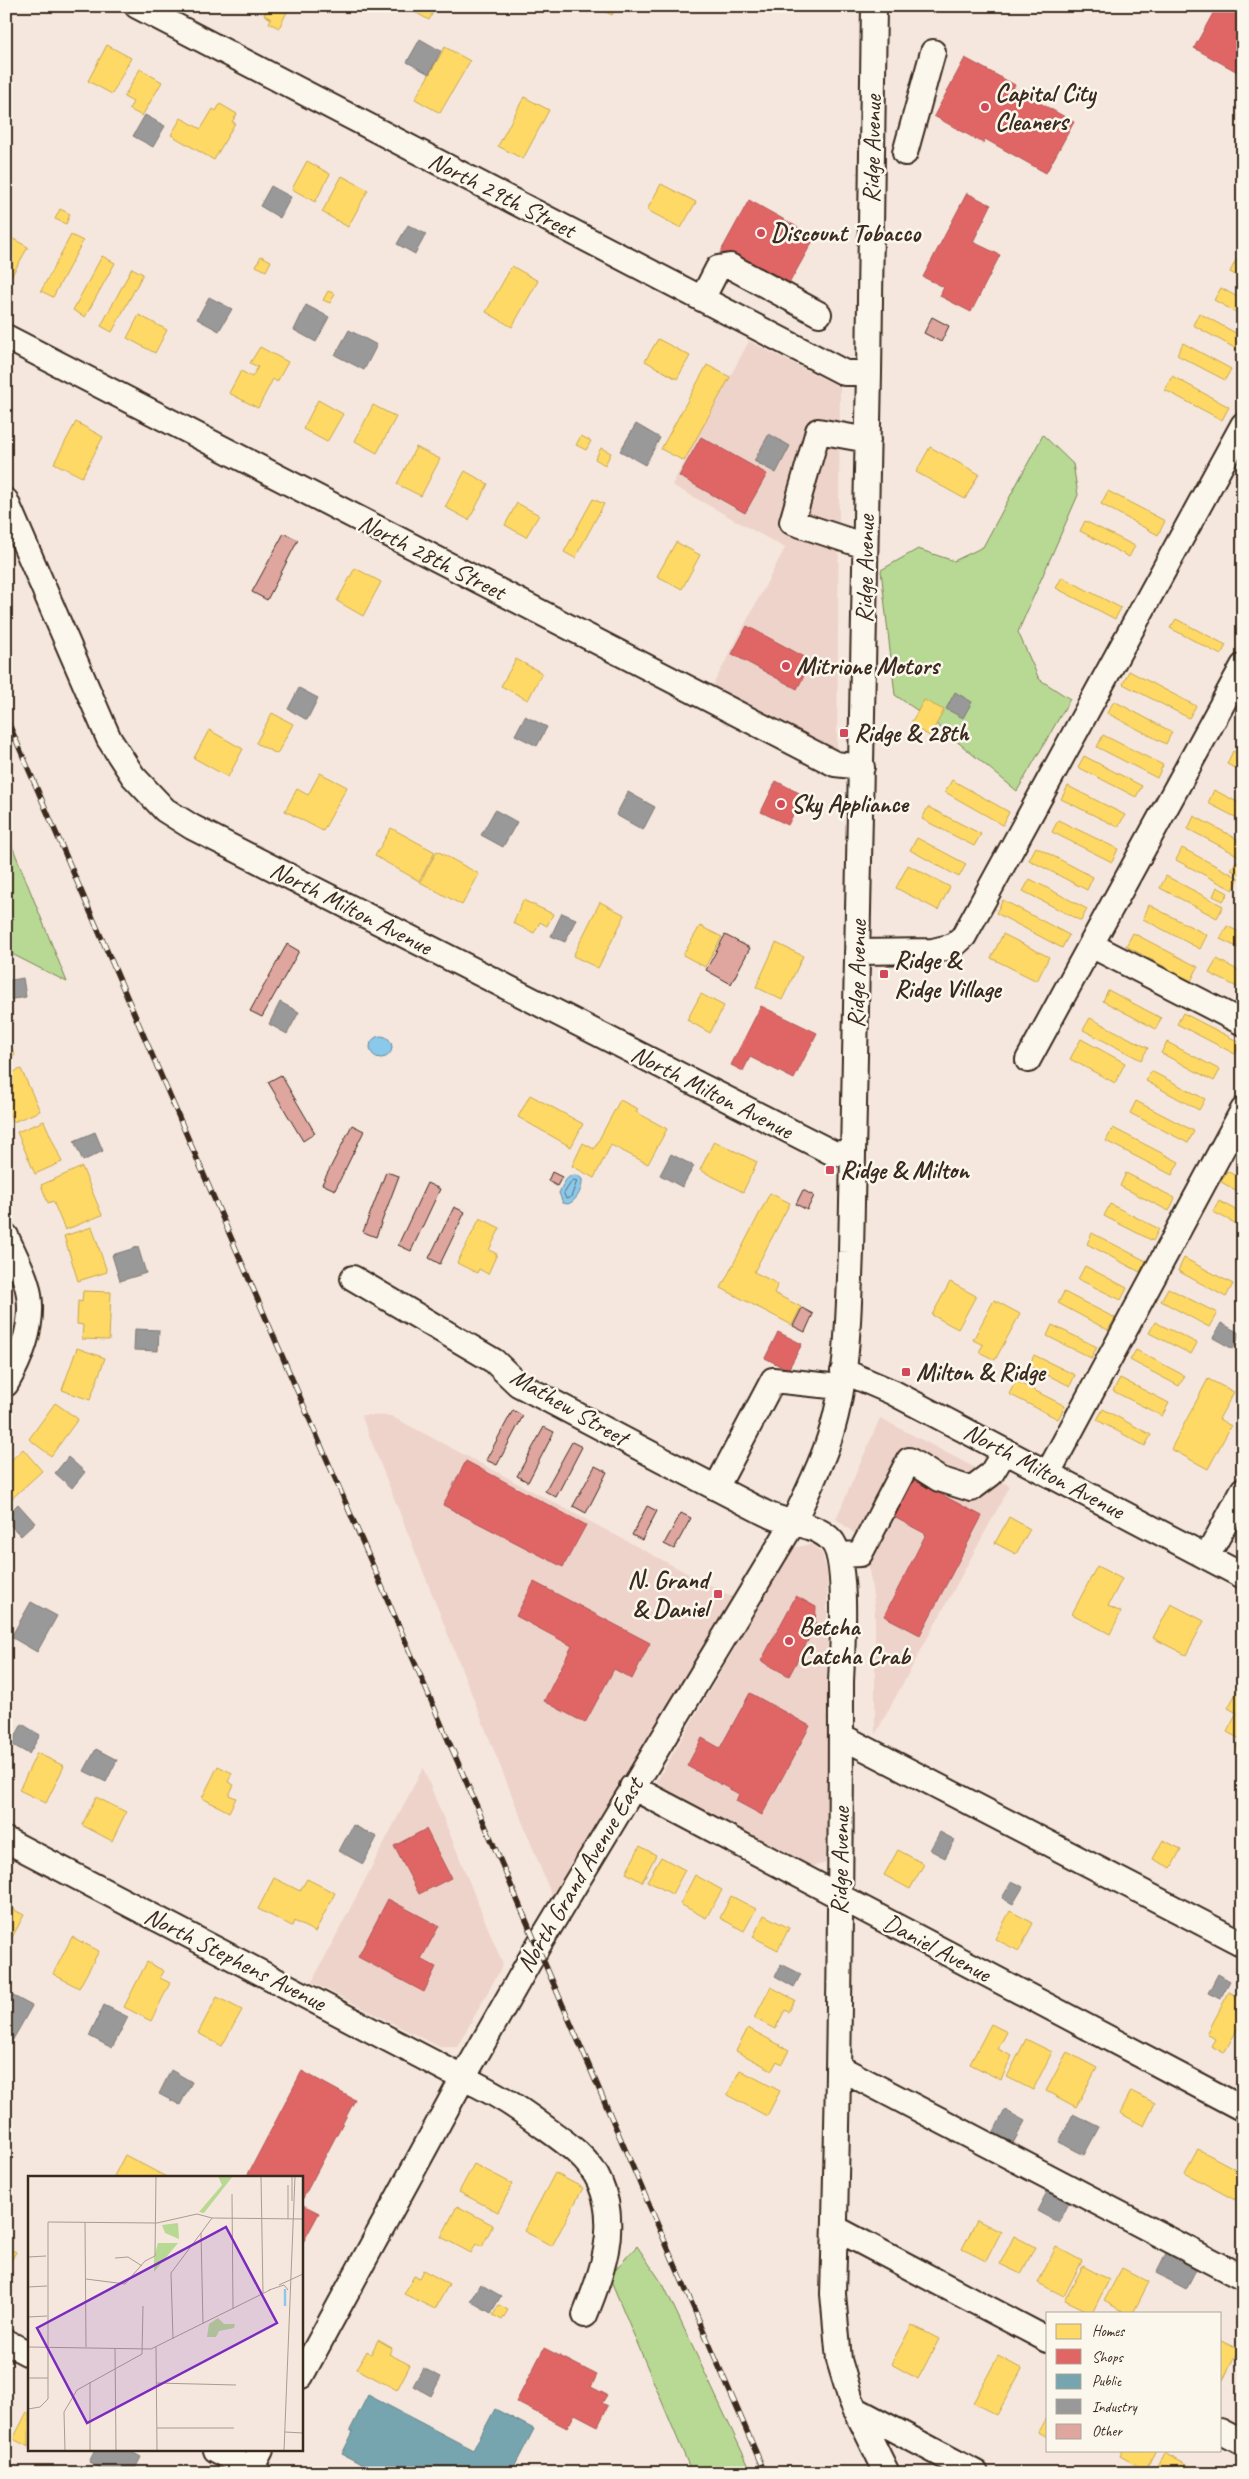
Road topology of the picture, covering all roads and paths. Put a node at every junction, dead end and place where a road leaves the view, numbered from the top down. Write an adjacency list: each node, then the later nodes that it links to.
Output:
1 (137, 6): 5 (street, North 29th Street)
2 (874, 6): 8 (street, Ridge Avenue)
3 (934, 52): 4 (street)
4 (905, 153)
5 (702, 299): 6 (street); 8 (street, North 29th Street)
6 (818, 314)
7 (6, 337): 15 (street, North 28th Street)
8 (869, 373): 10 (street, Ridge Avenue)
9 (1243, 425): 11 (street)
10 (868, 440): 13 (street, Ridge Avenue); 13 (street)
11 (1234, 462): 17 (street)
12 (6, 501): 21 (street, North Milton Avenue)
13 (865, 546): 15 (street, Ridge Avenue)
14 (1243, 666): 16 (street)
15 (862, 767): 17 (street, Ridge Avenue)
16 (1091, 945): 18 (street); 19 (street)
17 (857, 952): 21 (street, Ridge Avenue)
18 (1243, 1023)
19 (1028, 1060)
20 (1243, 1110): 27 (street)
21 (854, 1154): 24 (street, Ridge Avenue)
22 (6, 1236): 25 (street)
23 (353, 1278): 28 (street, Mathew Street)
24 (842, 1379): 26 (street, North Milton Avenue); 28 (street, North Milton Avenue); 30 (street, North Grand Avenue East)
25 (6, 1384)
26 (1005, 1450): 27 (street, North Milton Avenue); 31 (street)
27 (1048, 1473): 32 (street, North Milton Avenue)
28 (716, 1488): 30 (street, Mathew Street)
29 (1243, 1490): 32 (street)
30 (793, 1523): 31 (street); 35 (street, North Grand Avenue East)
31 (840, 1555): 34 (street, Ridge Avenue)
32 (1207, 1558): 33 (street, North Milton Avenue)
33 (1243, 1576)
34 (841, 1736): 37 (street, Ridge Avenue); 38 (street)
35 (632, 1787): 37 (street, Daniel Avenue); 40 (street, North Grand Avenue East)
36 (6, 1840): 40 (street, North Stephens Avenue)
37 (839, 1896): 39 (street, Ridge Avenue); 41 (street, Daniel Avenue)
38 (1243, 1944)
39 (838, 2067): 42 (street, Ridge Avenue); 43 (street)
40 (463, 2078): 44 (street, North Stephens Avenue); 48 (street, North Grand Avenue East)
41 (1243, 2109)
42 (835, 2228): 45 (street); 49 (street, Ridge Avenue)
43 (1243, 2278)
44 (585, 2315)
45 (1046, 2339)
46 (6, 2342): 47 (street)
47 (28, 2353)
48 (302, 2374)
49 (856, 2410): 54 (street, Ridge Avenue); 55 (street)
50 (1222, 2432): 51 (street)
51 (1243, 2443)
52 (221, 2452): 53 (street)
53 (255, 2466)
54 (886, 2473)
55 (976, 2473)

